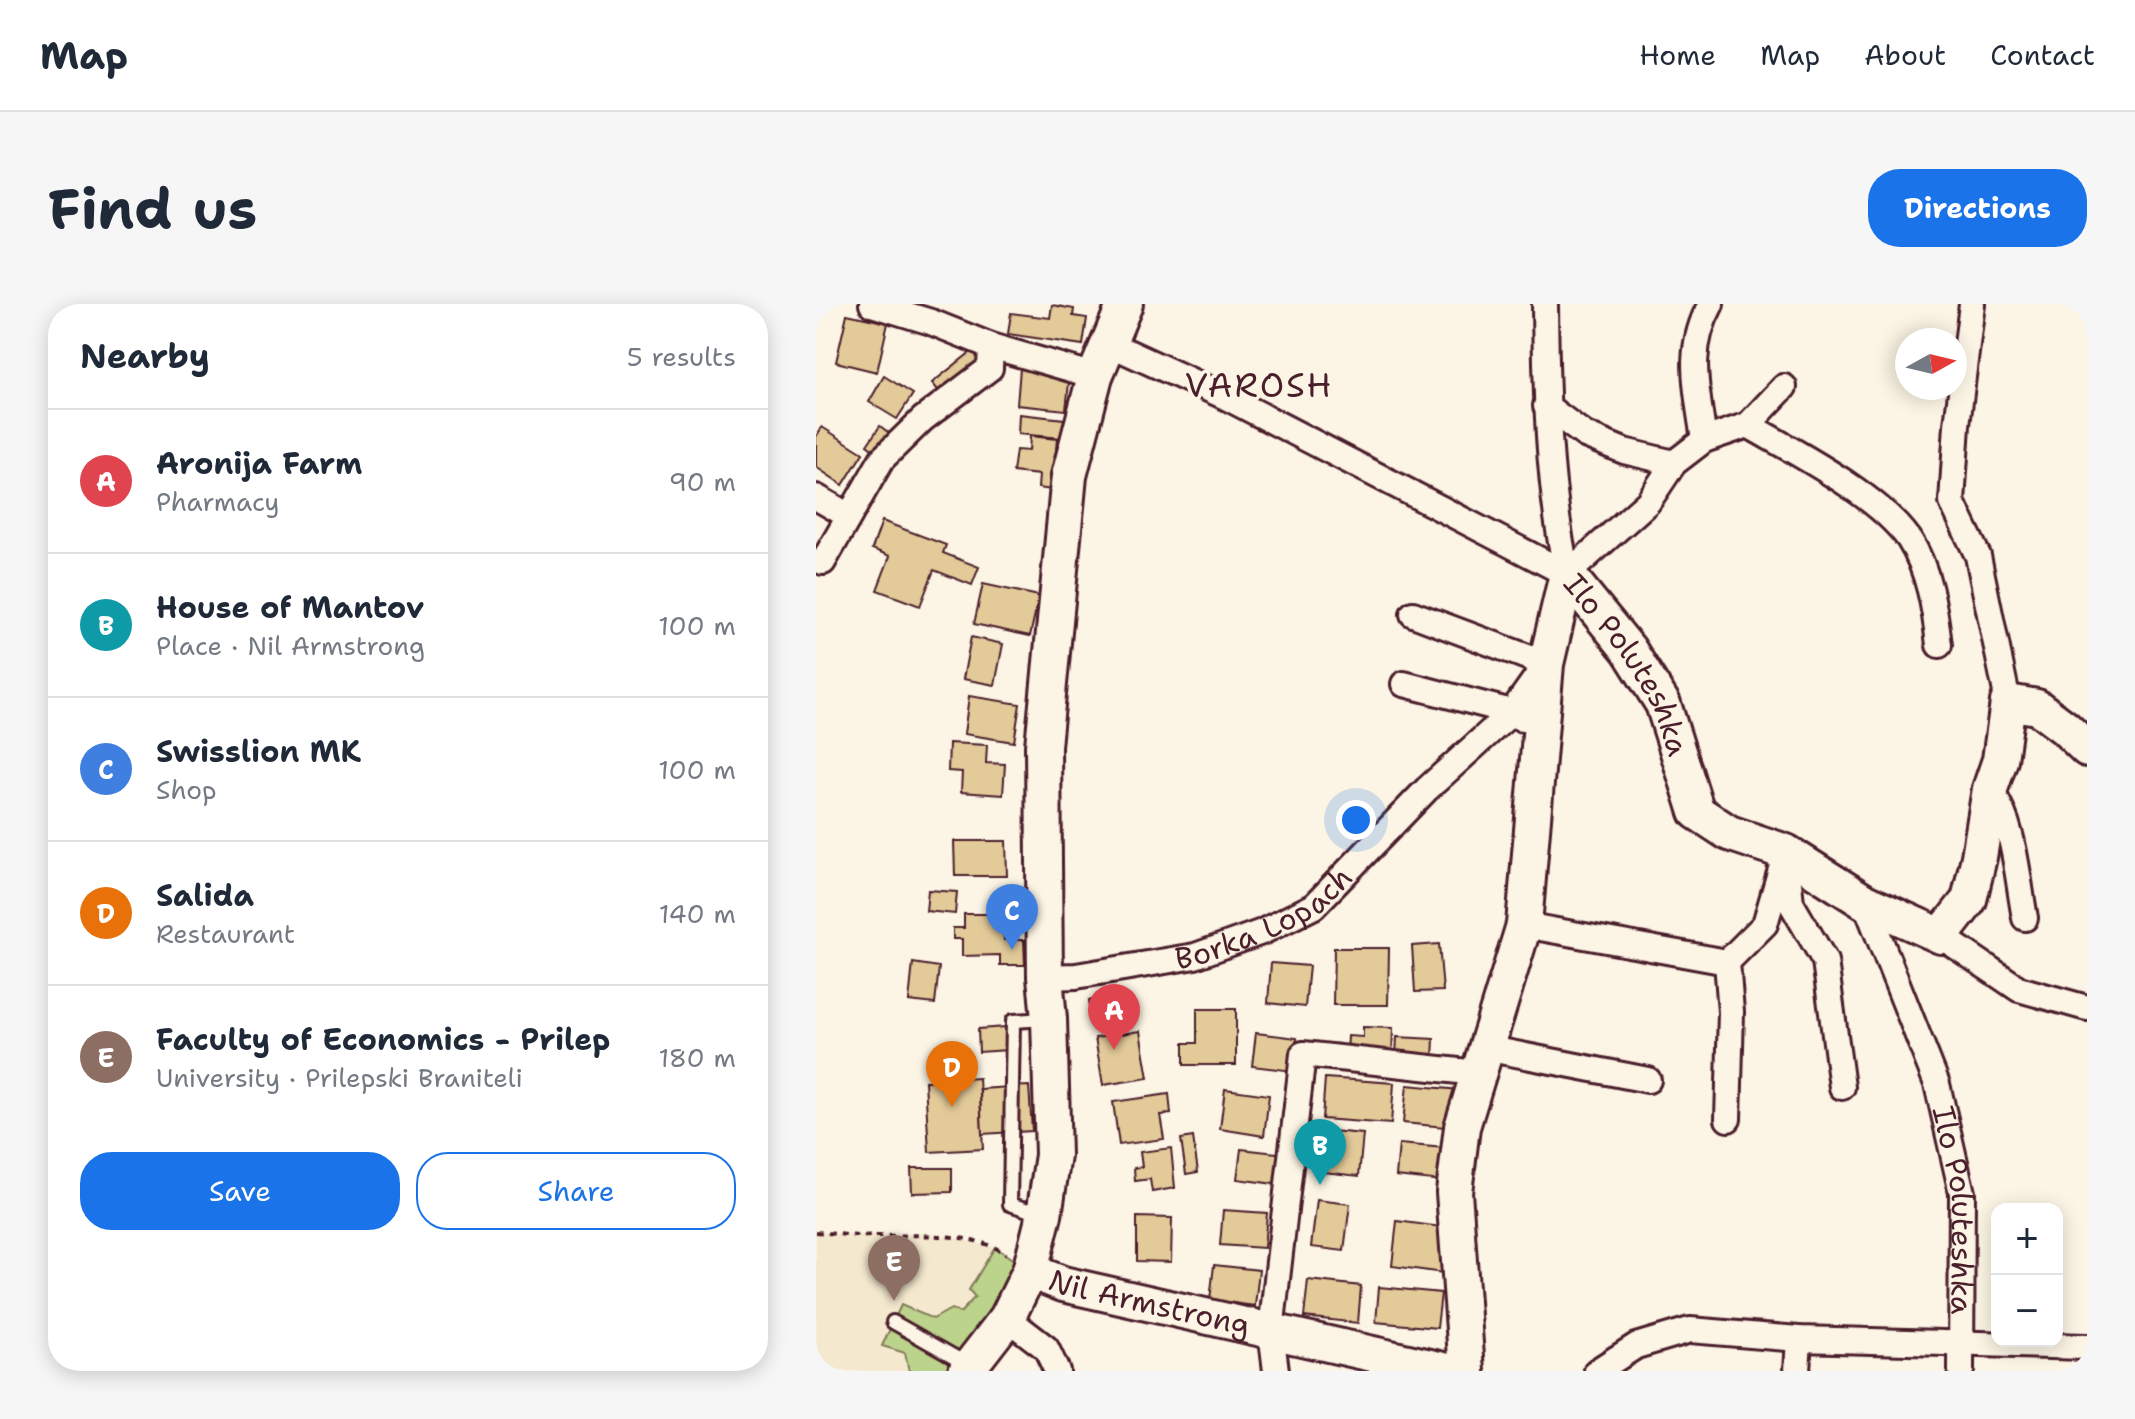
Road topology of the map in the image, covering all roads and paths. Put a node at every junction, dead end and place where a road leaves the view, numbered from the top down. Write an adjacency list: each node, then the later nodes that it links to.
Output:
1 (872, 304): 7 (street)
2 (1125, 304): 6 (street)
3 (1545, 304): 10 (street, Borka Lopach)
4 (1711, 304): 12 (street)
5 (1972, 304): 22 (street)
6 (1110, 344): 8 (street); 17 (street)
7 (991, 346): 8 (street); 15 (street)
8 (1095, 376): 33 (street)
9 (1784, 387): 11 (street, Ilo Poluteshka)
10 (1546, 406): 13 (street); 17 (street, Borka Lopach)
11 (1748, 425): 12 (street, Ilo Poluteshka); 19 (street)
12 (1704, 440): 13 (street, Ilo Poluteshka)
13 (1674, 463): 17 (street, Ilo Poluteshka)
14 (816, 497): 15 (street)
15 (849, 516): 16 (street)
16 (823, 562)
17 (1567, 574): 20 (street, Borka Lopach); 27 (street, Ilo Poluteshka)
18 (1413, 614): 20 (street)
19 (1939, 645)
20 (1546, 664): 23 (street, Borka Lopach); 24 (street, Borka Lopach)
21 (1404, 684): 23 (street)
22 (2008, 702): 25 (street); 26 (street)
23 (1512, 712): 24 (street); 33 (street, Borka Lopach)
24 (1540, 732): 30 (street, Borka Lopach)
25 (2087, 749)
26 (1990, 789): 29 (street); 31 (street)
27 (1786, 852): 28 (street, Ilo Poluteshka); 32 (street); 37 (street)
28 (1865, 902): 31 (street, Ilo Poluteshka); 45 (street, Ilo Poluteshka)
29 (2025, 918)
30 (1524, 925): 32 (street); 35 (street, Borka Lopach)
31 (1941, 936): 34 (street, Ilo Poluteshka)
32 (1727, 962): 38 (street)
33 (1045, 977): 40 (street)
34 (2087, 1008)
35 (1481, 1061): 36 (street); 43 (street, Nil Armstrong); 51 (street, Borka Lopach)
36 (1648, 1080)
37 (1842, 1087)
38 (1728, 1119)
39 (816, 1232): 40 (path)
40 (1030, 1271): 41 (street); 43 (street, Nil Armstrong)
41 (1007, 1318): 47 (street); 48 (street)
42 (893, 1322): 47 (lane)
43 (1271, 1331): 49 (street, Nil Armstrong); 50 (street, Nil Armstrong)
44 (1799, 1339): 45 (street); 52 (street); 53 (street)
45 (1961, 1342): 46 (street); 54 (street, Ilo Poluteshka)
46 (2087, 1347)
47 (967, 1368)
48 (1057, 1371)
49 (1276, 1371)
50 (1448, 1371)
51 (1467, 1371)
52 (1597, 1371)
53 (1797, 1371)
54 (1961, 1371)

